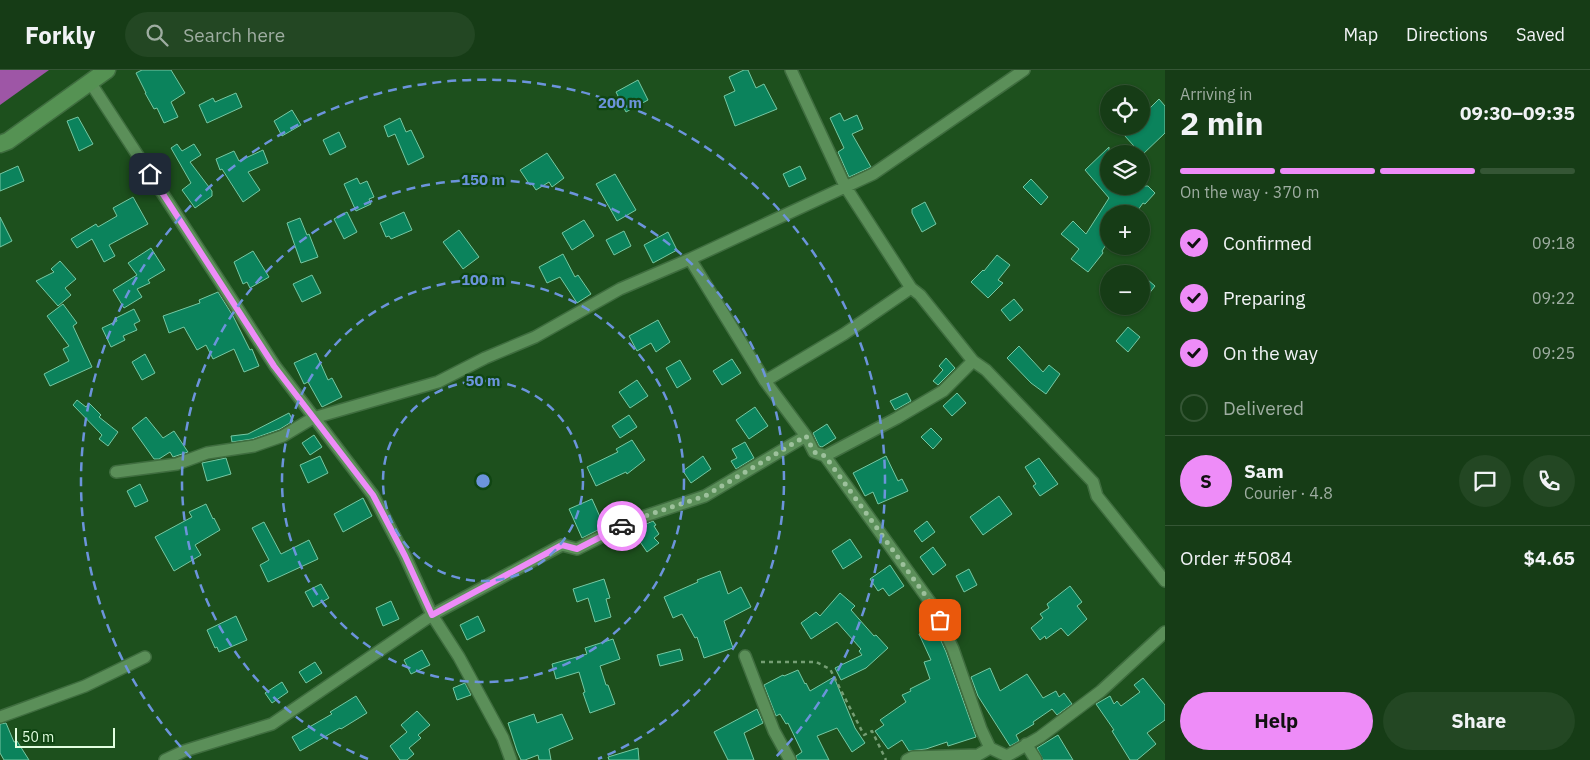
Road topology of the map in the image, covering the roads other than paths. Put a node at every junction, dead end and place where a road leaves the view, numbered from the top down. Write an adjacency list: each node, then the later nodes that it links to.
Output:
1 (107, 70): 4 (street)
2 (791, 70): 6 (street)
3 (1024, 70): 6 (street)
4 (90, 82): 5 (street); 11 (street)
5 (0, 144)
6 (845, 186): 7 (street); 8 (street)
7 (690, 259): 10 (street); 11 (street)
8 (911, 288): 9 (street); 10 (street)
9 (973, 361): 13 (street); 15 (street)
10 (766, 381): 12 (street)
11 (313, 418): 14 (street); 16 (street)
12 (806, 436): 13 (street); 16 (street)
13 (825, 456): 22 (street)
14 (116, 472)
15 (1165, 581)
16 (432, 615): 24 (street); 25 (street)
17 (1165, 632): 21 (street)
18 (145, 657): 20 (street)
19 (746, 659): 26 (street)
20 (0, 717)
21 (1026, 744): 22 (street); 28 (street)
22 (990, 748): 23 (street)
23 (962, 758): 27 (street)
24 (165, 760)
25 (511, 760)
26 (790, 760)
27 (907, 760)
28 (1036, 760)

